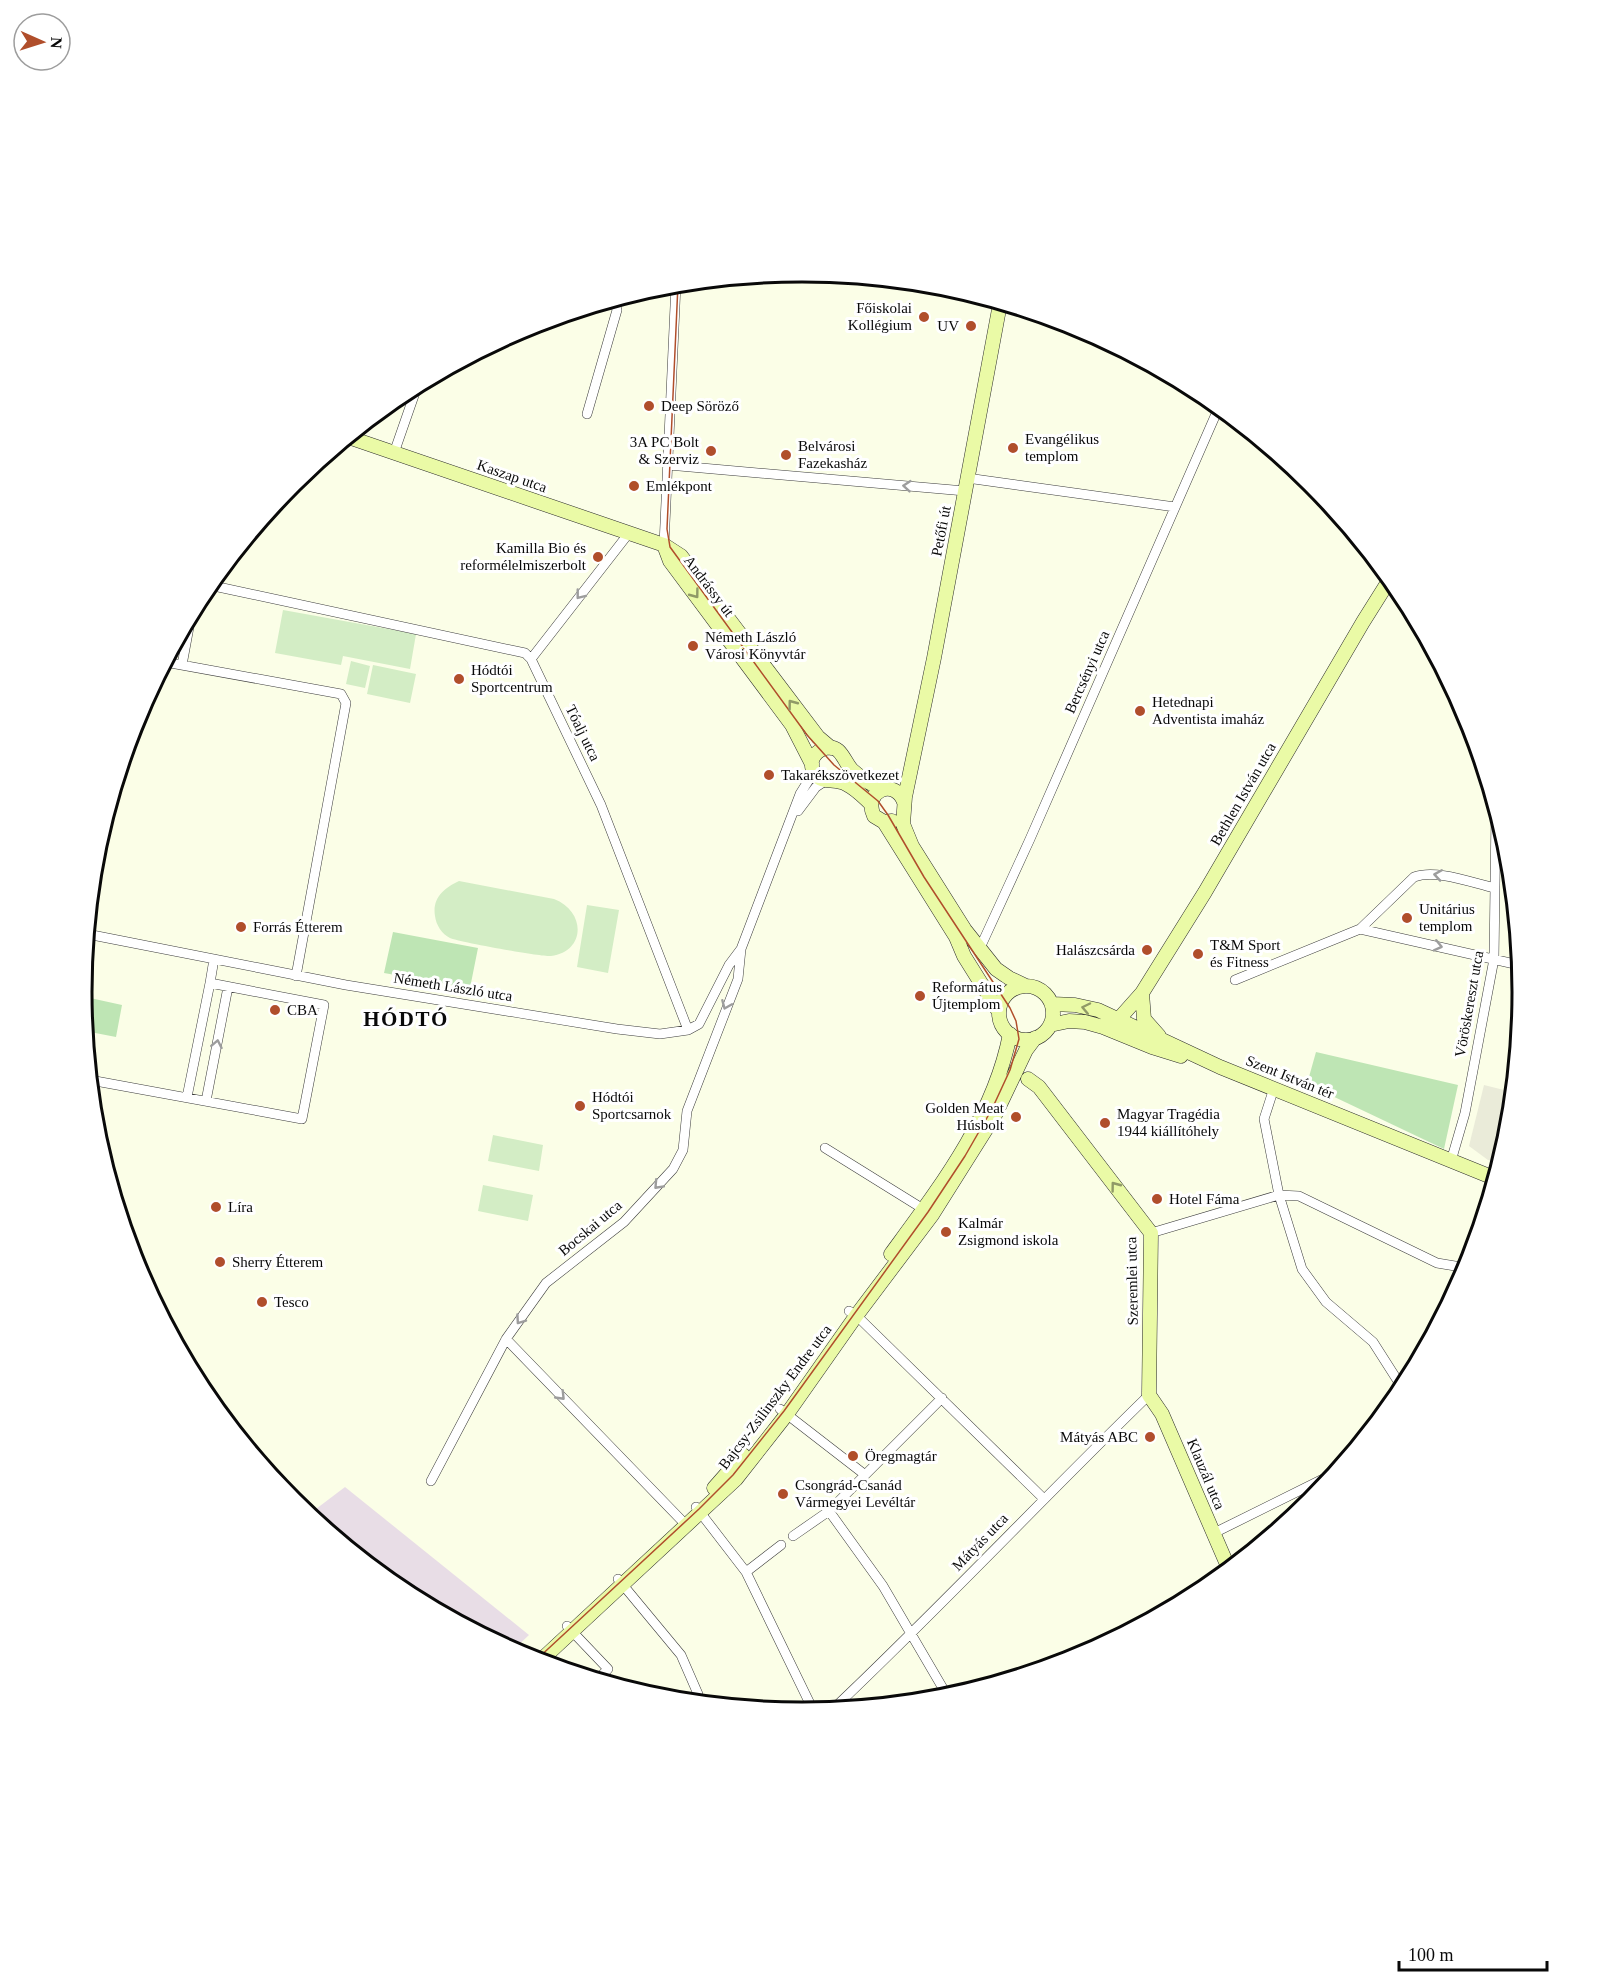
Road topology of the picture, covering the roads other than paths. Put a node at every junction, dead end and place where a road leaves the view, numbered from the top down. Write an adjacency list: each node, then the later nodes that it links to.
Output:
1 (676, 294): 9 (street)
2 (616, 308): 5 (street)
3 (999, 311): 10 (street, Petőfi út)
4 (413, 398): 8 (street)
5 (587, 414)
6 (1215, 416): 11 (street, Bercsényi utca)
7 (356, 440): 8 (street, Kaszap utca)
8 (394, 453): 12 (street, Kaszap utca)
9 (668, 465): 10 (street, one-way to 9); 13 (street)
10 (966, 484): 11 (street); 22 (street, Petőfi út)
11 (1175, 507): 34 (street, Bercsényi utca)
12 (629, 533): 13 (street, Kaszap utca); 17 (street, one-way to 17)
13 (664, 545): 20 (street, Andrássy út, one-way to 13); 23 (street, Andrássy út, one-way to 23)
14 (219, 587): 17 (street)
15 (1385, 588): 44 (street, Bethlen István utca)
16 (187, 637): 19 (street)
17 (531, 659): 50 (street, Tóalj utca)
18 (173, 663): 19 (street)
19 (182, 665): 39 (street)
20 (831, 748): 21 (street); 23 (street)
21 (845, 761): 24 (street); 25 (street)
22 (912, 765): 25 (street); 27 (street, Petőfi út)
23 (812, 767): 24 (street); 29 (street, Bocskai utca)
24 (828, 781): 26 (street); 29 (street, Bocskai utca)
25 (887, 789): 26 (street); 27 (street)
26 (871, 804): 28 (street)
27 (903, 807): 28 (street); 34 (street)
28 (884, 822): 46 (street)
29 (789, 826): 35 (street, Bocskai utca)
30 (1498, 852): 31 (street, Vöröskereszt utca)
31 (1495, 888): 32 (street, one-way to 32); 37 (street, Vöröskereszt utca)
32 (1360, 929): 37 (street, one-way to 37); 40 (street)
33 (94, 935): 36 (street, Németh László utca)
34 (980, 948): 42 (street)
35 (741, 949): 50 (street, Bocskai utca); 68 (street, Bocskai utca, one-way to 68)
36 (214, 959): 39 (street, Németh László utca); 41 (street)
37 (1494, 959): 38 (street); 61 (street, Vöröskereszt utca)
38 (1511, 963)
39 (296, 976): 50 (street, Németh László utca)
40 (1235, 980)
41 (210, 983): 43 (street); 58 (street)
42 (1026, 986): 45 (street); 46 (street)
43 (228, 987): 59 (street, one-way to 43); 59 (street)
44 (1142, 993): 47 (street, Bethlen István utca); 53 (street)
45 (1052, 1004): 47 (street, Szent István tér, one-way to 45); 48 (street)
46 (999, 1012): 51 (street)
47 (1118, 1020): 49 (street); 53 (street, Szent István tér)
48 (1050, 1025): 49 (street); 52 (street)
49 (1102, 1027): 54 (street)
50 (688, 1030)
51 (1010, 1034): 52 (street); 64 (street, Bajcsy-Zsilinszky Endre utca)
52 (1035, 1038): 55 (street, Bajcsy-Zsilinszky Endre utca)
53 (1162, 1040): 54 (street, Szent István tér)
54 (1220, 1067): 57 (street, Szent István tér)
55 (1023, 1075): 64 (street, Bajcsy-Zsilinszky Endre utca); 65 (street, Szeremlei utca, one-way to 55)
56 (98, 1081): 58 (street)
57 (1274, 1088): 61 (street, Szent István tér); 63 (street)
58 (187, 1097): 59 (street)
59 (206, 1101)
60 (825, 1148): 64 (street)
61 (1451, 1161): 62 (street, Szent István tér)
62 (1487, 1175)
63 (1279, 1195): 65 (street); 66 (street); 69 (street)
64 (928, 1212): 67 (street, Bajcsy-Zsilinszky Endre utca)
65 (1151, 1233): 70 (street, Szeremlei utca)
66 (1456, 1266)
67 (853, 1314): 71 (street); 72 (street, Bajcsy-Zsilinszky Endre utca)
68 (506, 1339): 74 (street, Bocskai utca); 79 (street, one-way to 79)
69 (1397, 1379)
70 (1149, 1395): 76 (street, Mátyás utca); 80 (street, Klauzál utca)
71 (942, 1398): 73 (street); 76 (street)
72 (784, 1411): 73 (street); 77 (street, Bajcsy-Zsilinszky Endre utca)
73 (864, 1474): 78 (street)
74 (431, 1481)
75 (1315, 1483): 80 (street)
76 (1043, 1498): 87 (street, Mátyás utca)
77 (699, 1510): 79 (street, Bajcsy-Zsilinszky Endre utca); 84 (street)
78 (829, 1510): 81 (street); 87 (street)
79 (685, 1523): 85 (street, Bajcsy-Zsilinszky Endre utca)
80 (1214, 1533): 83 (street, Klauzál utca)
81 (793, 1536)
82 (781, 1545): 84 (street)
83 (1226, 1562)
84 (746, 1572): 94 (street)
85 (620, 1582): 86 (street, Bajcsy-Zsilinszky Endre utca); 92 (street)
86 (570, 1628): 88 (street, Bajcsy-Zsilinszky Endre utca); 89 (street, Bajcsy-Zsilinszky Endre utca); 90 (street)
87 (912, 1634): 91 (street); 93 (street, Mátyás utca)
88 (541, 1652)
89 (546, 1654)
90 (603, 1674)
91 (943, 1688)
92 (698, 1694)
93 (841, 1701)
94 (809, 1702)

